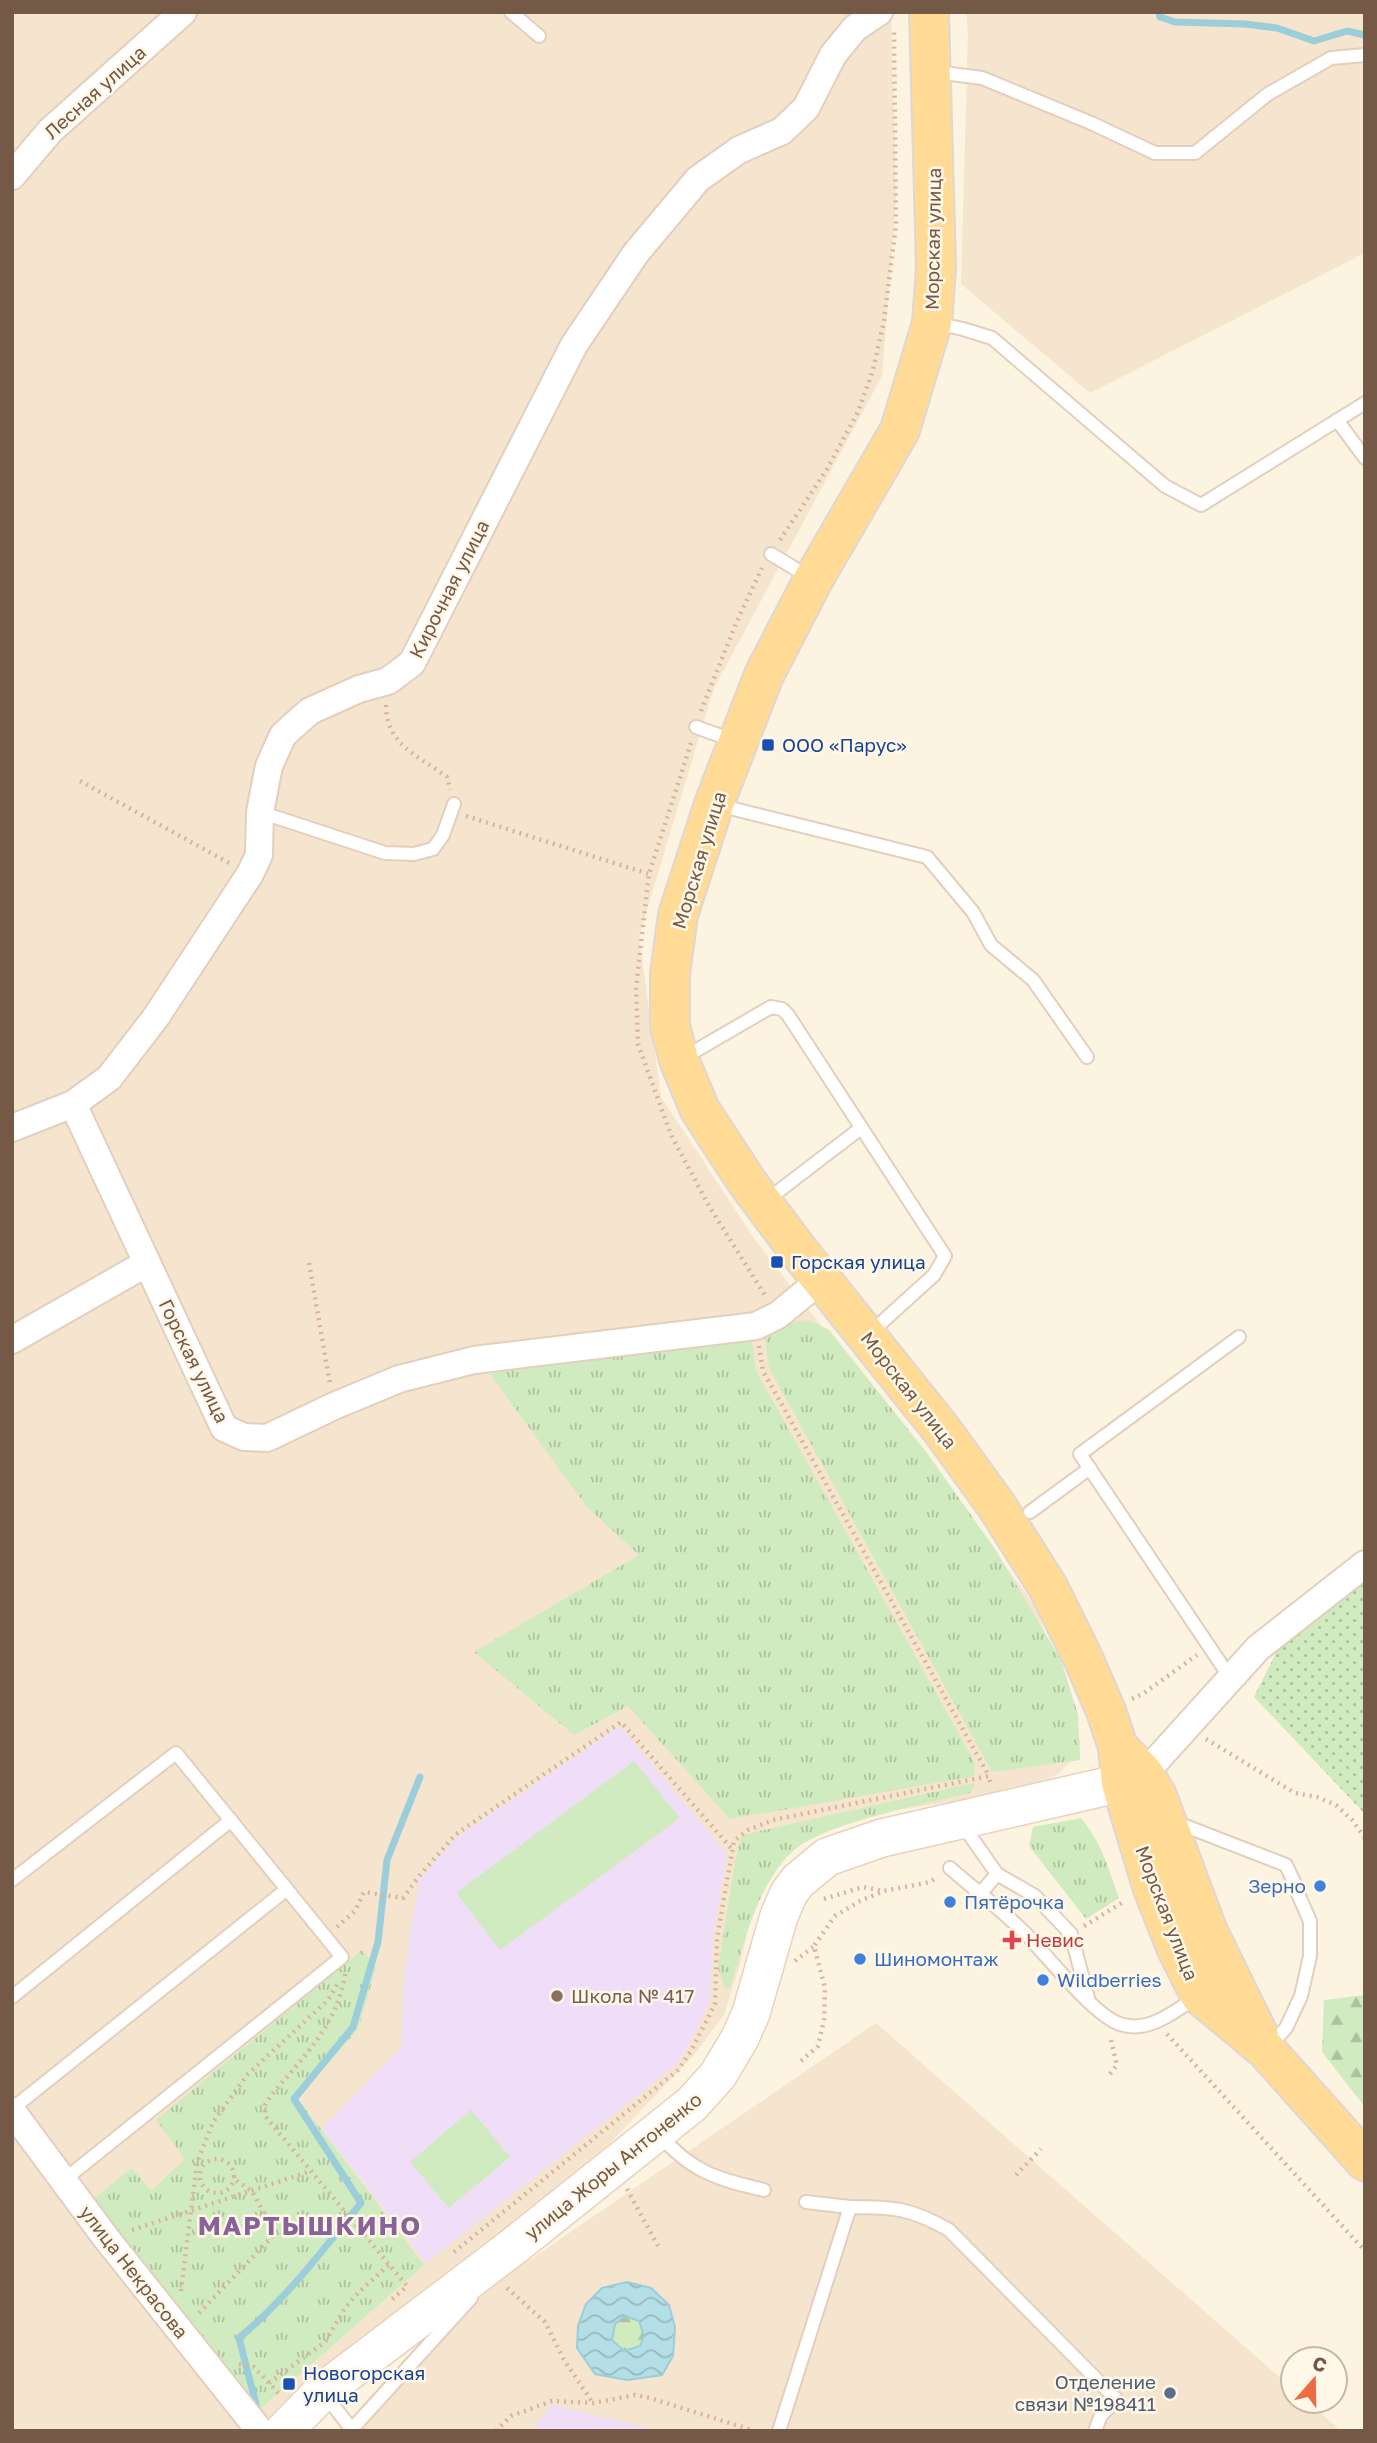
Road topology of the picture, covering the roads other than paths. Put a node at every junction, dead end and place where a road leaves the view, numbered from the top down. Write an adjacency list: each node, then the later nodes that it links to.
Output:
1 (183, 12): 8 (street, Лесная улица)
2 (511, 12): 5 (lane)
3 (879, 12): 19 (street, Кирочная улица)
4 (929, 12): 7 (main road, Морская улица)
5 (539, 36)
6 (1365, 55): 7 (lane)
7 (932, 71): 9 (main road, Морская улица)
8 (12, 176)
9 (932, 323): 11 (lane); 14 (main road, Морская улица)
10 (1365, 403): 11 (lane)
11 (1337, 420): 12 (lane)
12 (1365, 458)
13 (771, 554): 14 (lane)
14 (813, 580): 16 (main road, Морская улица)
15 (696, 727): 16 (lane)
16 (738, 742): 17 (main road, Морская улица)
17 (714, 804): 20 (lane); 21 (main road, Морская улица)
18 (453, 808): 19 (lane)
19 (260, 812): 22 (street, Кирочная улица)
20 (1087, 1057)
21 (679, 1060): 24 (lane); 25 (main road, Морская улица)
22 (73, 1104): 23 (street, Кирочная улица); 26 (street, Горская улица)
23 (12, 1128)
24 (861, 1128): 25 (lane); 28 (lane)
25 (764, 1203): 27 (main road, Морская улица)
26 (147, 1263): 27 (street, Горская улица); 30 (street)
27 (822, 1279): 28 (main road, Морская улица)
28 (867, 1336): 35 (main road, Морская улица)
29 (1239, 1337): 31 (lane)
30 (12, 1340)
31 (1090, 1468): 32 (lane); 34 (lane)
32 (1030, 1512)
33 (1365, 1564): 34 (street)
34 (1231, 1678): 35 (street)
35 (1127, 1768): 36 (main road, улица Жоры Антоненко); 37 (main road, Морская улица); 44 (main road, Морская улица)
36 (964, 1818): 40 (lane); 49 (main road, улица Жоры Антоненко)
37 (1165, 1818): 47 (main road, Морская улица); 47 (lane)
38 (231, 1820): 41 (lane); 42 (lane); 45 (lane)
39 (950, 1868): 43 (lane)
40 (997, 1874): 43 (lane); 46 (lane)
41 (12, 1880)
42 (287, 1889): 48 (lane); 51 (lane)
43 (979, 1894): 46 (lane)
44 (1200, 1994): 46 (lane); 47 (main road, Морская улица)
45 (12, 1997)
46 (1089, 2001)
47 (1266, 2050): 50 (main road, Морская улица)
48 (12, 2110): 51 (street, улица Некрасова)
49 (658, 2133): 52 (lane); 56 (main road, улица Жоры Антоненко)
50 (1365, 2161)
51 (64, 2180): 59 (street, улица Некрасова)
52 (764, 2190)
53 (806, 2202): 54 (lane)
54 (850, 2207): 61 (lane); 62 (lane)
55 (488, 2280): 56 (lane)
56 (411, 2342): 57 (main road, улица Жоры Антоненко); 58 (lane)
57 (322, 2392): 58 (lane); 60 (main road, улица Жоры Антоненко)
58 (352, 2430)
59 (260, 2431)
60 (284, 2431)
61 (779, 2431)
62 (1095, 2431)

